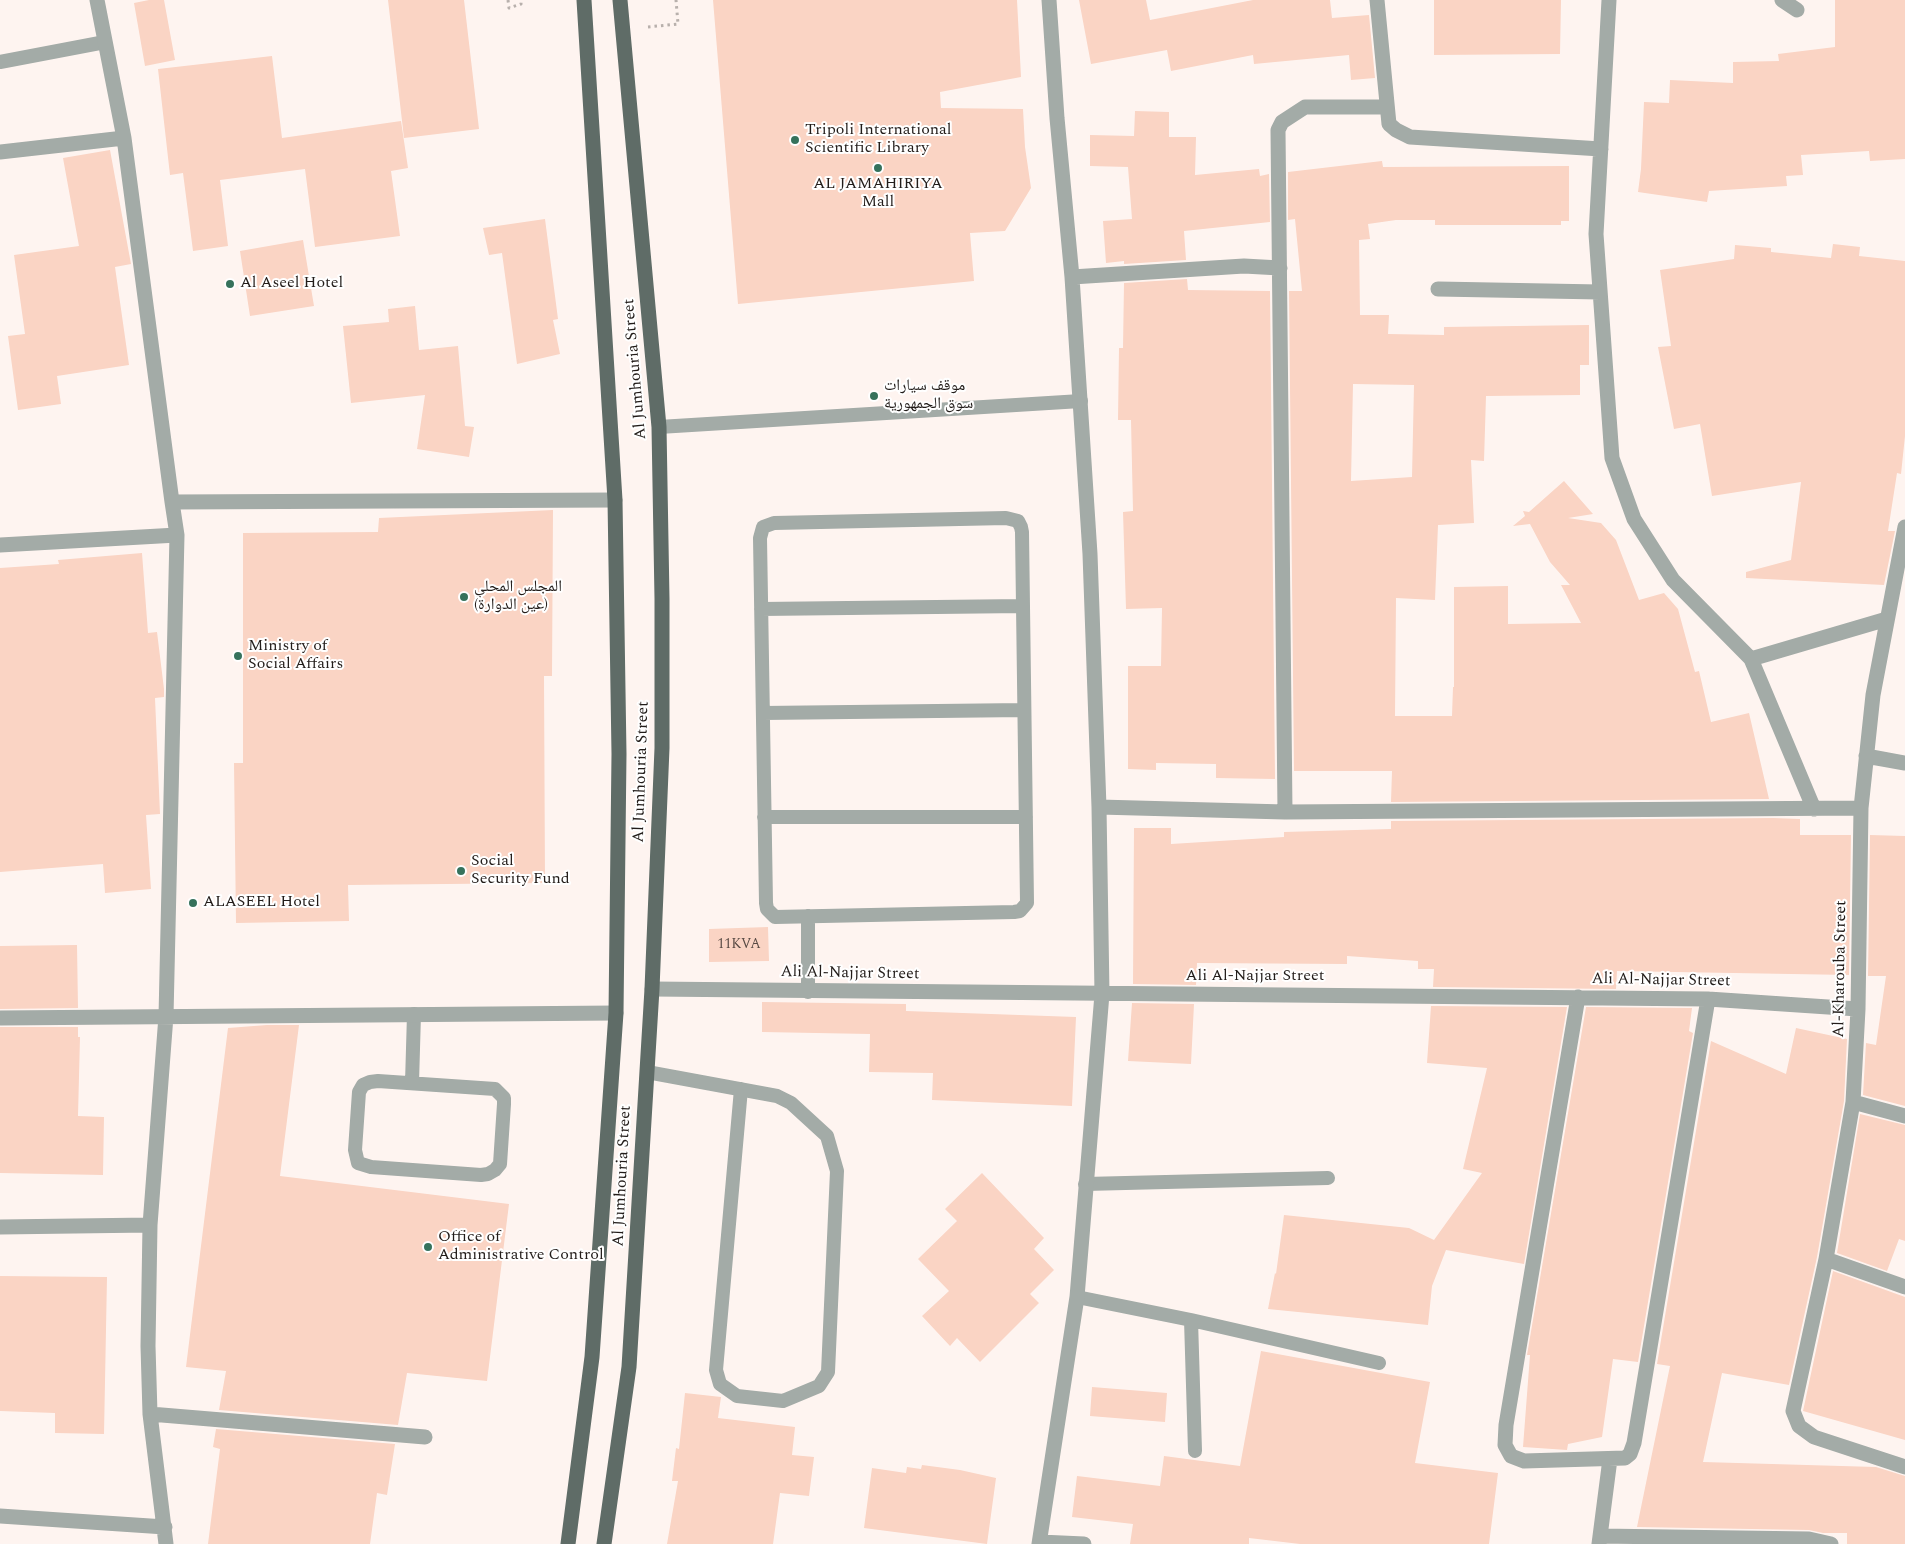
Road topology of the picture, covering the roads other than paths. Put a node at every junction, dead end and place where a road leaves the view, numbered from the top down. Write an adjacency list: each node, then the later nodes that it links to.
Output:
1 (97, 0): 9 (street)
2 (584, 0): 21 (main road, Al Jumhouria Street)
3 (620, 0): 20 (main road, Al Jumhouria Street)
4 (1049, 0): 16 (street)
5 (1377, 0): 11 (street)
6 (1609, 0): 13 (street)
7 (1782, 0): 8 (street)
8 (1797, 10)
9 (105, 42): 10 (lane); 12 (street)
10 (0, 62)
11 (1387, 107): 13 (street); 15 (street)
12 (124, 138): 14 (street); 22 (street)
13 (1601, 148): 18 (street)
14 (0, 152)
15 (1280, 268): 16 (street); 37 (street)
16 (1072, 277): 19 (street)
17 (1438, 289): 18 (street)
18 (1600, 292): 29 (street)
19 (1081, 402): 20 (lane); 34 (street)
20 (659, 427): 41 (main road, Al Jumhouria Street)
21 (615, 500): 22 (street); 47 (main road, Al Jumhouria Street)
22 (172, 502): 24 (street)
23 (1905, 527): 28 (street, Al-Kharouba Street)
24 (177, 535): 25 (street); 49 (street)
25 (0, 545)
26 (1023, 606): 27 (lane); 27 (lane); 30 (lane)
27 (761, 608): 31 (lane)
28 (1887, 619): 29 (street); 32 (street, Al-Kharouba Street)
29 (1751, 659): 36 (street)
30 (1024, 710): 31 (lane); 39 (lane)
31 (763, 713): 38 (lane)
32 (1866, 756): 33 (street); 35 (street, Al-Kharouba Street)
33 (1905, 763)
34 (1099, 807): 37 (street); 43 (street)
35 (1861, 808): 36 (street); 46 (street, Al-Kharouba Street)
36 (1814, 809): 37 (street)
37 (1285, 812)
38 (764, 817): 39 (lane); 40 (lane)
39 (1026, 817): 40 (lane)
40 (808, 916): 42 (lane)
41 (652, 989): 42 (street, Ali Al-Najjar Street); 51 (main road, Al Jumhouria Street)
42 (808, 992): 43 (street, Ali Al-Najjar Street)
43 (1102, 994): 44 (street, Ali Al-Najjar Street); 57 (street)
44 (1578, 997): 45 (street, Ali Al-Najjar Street); 68 (street)
45 (1708, 999): 46 (street, Ali Al-Najjar Street); 68 (street)
46 (1858, 1009): 54 (street, Al-Kharouba Street)
47 (616, 1013): 48 (street); 75 (main road, Al Jumhouria Street)
48 (414, 1014): 49 (street); 52 (lane)
49 (166, 1016): 50 (street); 58 (street)
50 (0, 1018)
51 (646, 1072): 53 (lane); 76 (main road, Al Jumhouria Street)
52 (412, 1083): 52 (lane)
53 (740, 1089): 53 (lane)
54 (1853, 1102): 55 (street); 60 (street, Al-Kharouba Street)
55 (1905, 1116)
56 (1328, 1178): 57 (lane)
57 (1085, 1184): 62 (street)
58 (150, 1225): 59 (street); 65 (street)
59 (0, 1227)
60 (1826, 1258): 61 (street); 69 (street, Al-Kharouba Street)
61 (1905, 1286)
62 (1076, 1297): 63 (lane); 73 (street)
63 (1191, 1320): 64 (lane); 67 (lane)
64 (1379, 1363)
65 (150, 1414): 66 (street); 71 (street)
66 (425, 1437)
67 (1195, 1451)
68 (1610, 1458): 72 (street)
69 (1905, 1468)
70 (0, 1516): 71 (street)
71 (165, 1527): 74 (street)
72 (1599, 1540): 78 (street)
73 (1039, 1543): 77 (street)
74 (166, 1544)
75 (568, 1544)
76 (604, 1544)
77 (1084, 1544)
78 (1831, 1544)

